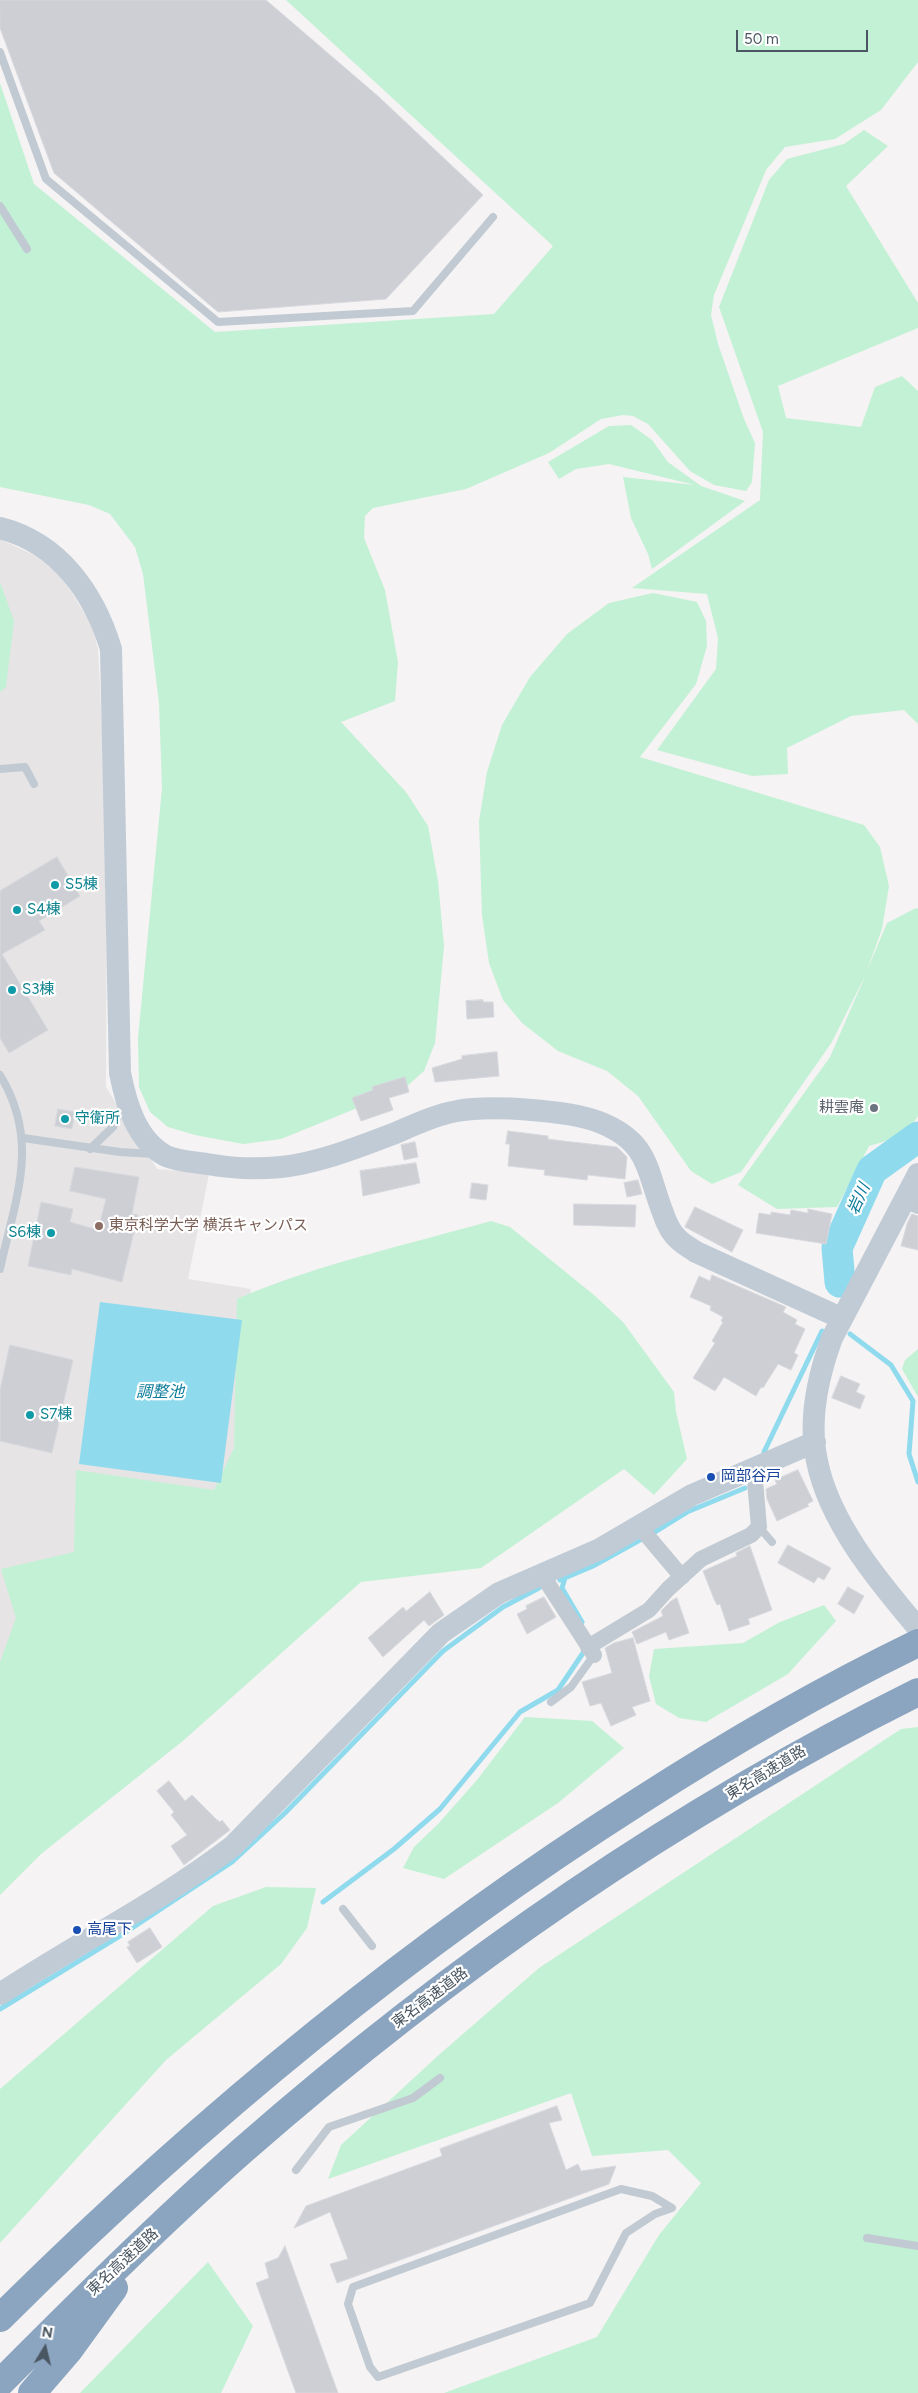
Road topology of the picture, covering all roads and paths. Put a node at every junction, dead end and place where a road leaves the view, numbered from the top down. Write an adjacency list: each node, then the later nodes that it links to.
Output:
1 (0, 52): 3 (lane)
2 (0, 206): 4 (lane)
3 (492, 217)
4 (27, 249)
5 (0, 528): 9 (street)
6 (0, 769): 7 (lane)
7 (34, 784)
8 (0, 1075): 10 (lane)
9 (125, 1098): 11 (lane); 12 (street)
10 (23, 1138): 11 (lane); 15 (lane)
11 (90, 1149): 12 (lane)
12 (166, 1156): 16 (street)
13 (918, 1174): 14 (street)
14 (911, 1203): 16 (street)
15 (0, 1270)
16 (841, 1318): 17 (street)
17 (815, 1442): 18 (street); 24 (street)
18 (754, 1469): 19 (street); 20 (street)
19 (639, 1526): 22 (street); 23 (street)
20 (759, 1527): 21 (lane); 23 (street)
21 (772, 1542)
22 (541, 1573): 26 (street); 31 (street)
23 (682, 1577): 26 (street)
24 (918, 1628)
25 (918, 1643): 38 (highway)
26 (591, 1651): 28 (lane)
27 (906, 1698): 35 (highway, 東名高速道路)
28 (551, 1702)
29 (343, 1909): 30 (lane)
30 (372, 1946)
31 (0, 1994)
32 (440, 2078): 33 (lane)
33 (296, 2170)
34 (672, 2208): 34 (lane)
35 (157, 2231): 39 (highway, 東名高速道路); 40 (highway)
36 (867, 2238): 37 (lane)
37 (918, 2246)
38 (0, 2318)
39 (0, 2383)
40 (32, 2393)

